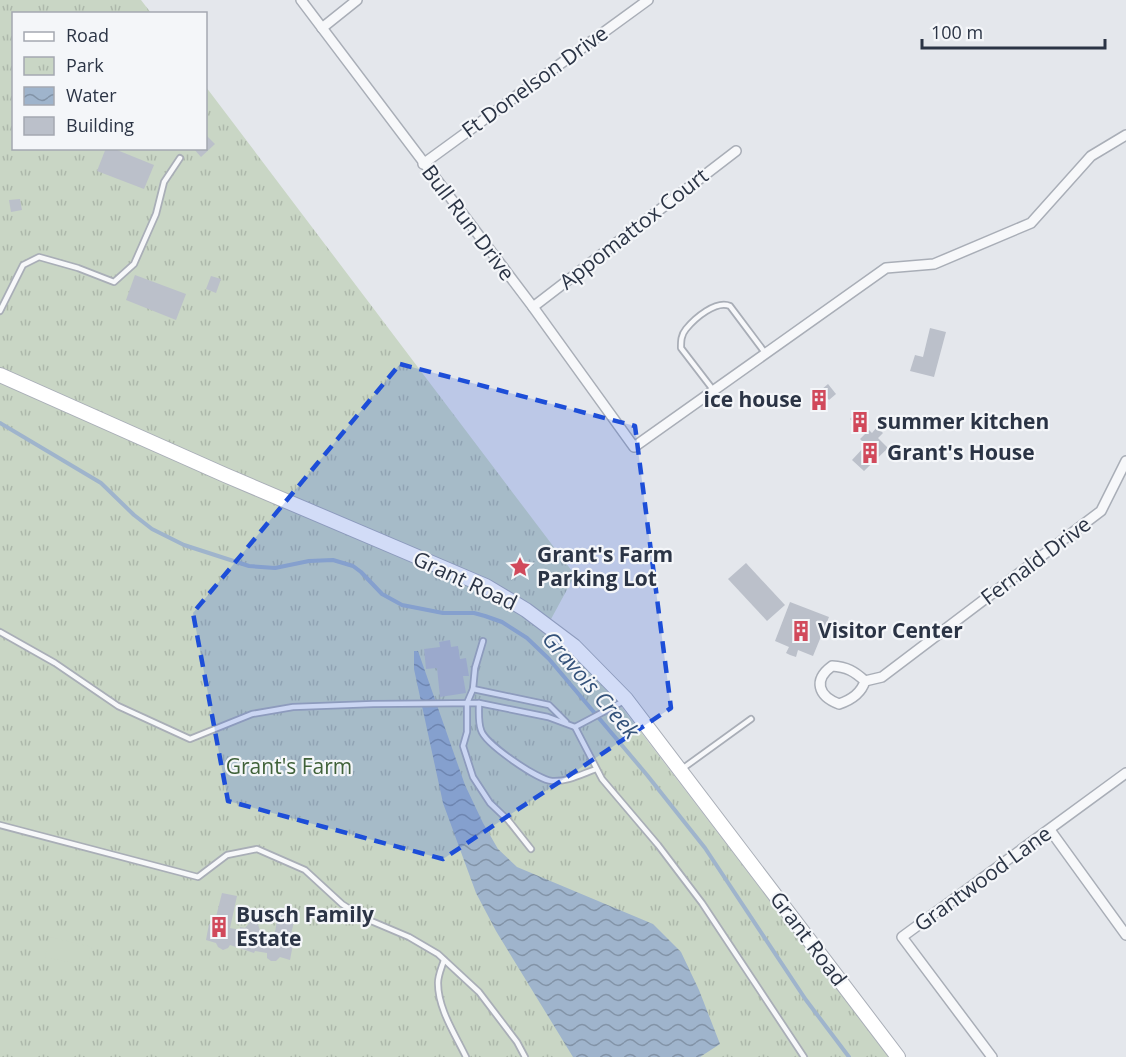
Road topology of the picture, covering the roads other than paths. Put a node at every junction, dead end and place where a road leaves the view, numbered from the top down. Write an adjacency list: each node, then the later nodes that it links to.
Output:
1 (301, 0): 4 (street, Bull Run Drive)
2 (357, 0): 4 (street)
3 (648, 0): 8 (street, Ft Donelson Drive)
4 (322, 28): 8 (street, Bull Run Drive)
5 (1126, 135): 11 (street)
6 (736, 151): 9 (street, Appomattox Court)
7 (180, 158): 10 (lane)
8 (423, 164): 9 (street, Bull Run Drive)
9 (533, 307): 13 (street, Bull Run Drive)
10 (0, 311)
11 (766, 354): 13 (street); 13 (lane)
12 (0, 375): 19 (street, Grant Road)
13 (714, 391)
14 (1126, 461): 17 (street, Fernald Drive)
15 (0, 632): 21 (lane)
16 (483, 641): 18 (lane)
17 (865, 681): 17 (street, Fernald Drive)
18 (473, 689): 21 (lane); 23 (lane)
19 (627, 699): 24 (lane); 26 (street, Grant Road)
20 (479, 702): 21 (lane); 23 (lane); 25 (lane)
21 (467, 703): 30 (lane)
22 (752, 719): 26 (lane)
23 (568, 724): 24 (lane)
24 (575, 727): 25 (lane)
25 (596, 769): 35 (lane)
26 (680, 771): 36 (street, Grant Road)
27 (1126, 773): 29 (street, Grantwood Lane)
28 (0, 825): 32 (lane)
29 (1050, 830): 31 (street); 37 (street, Grantwood Lane)
30 (531, 849)
31 (1126, 935)
32 (444, 960): 33 (lane); 34 (lane)
33 (466, 1057)
34 (525, 1057)
35 (804, 1057)
36 (898, 1057)
37 (992, 1057)

